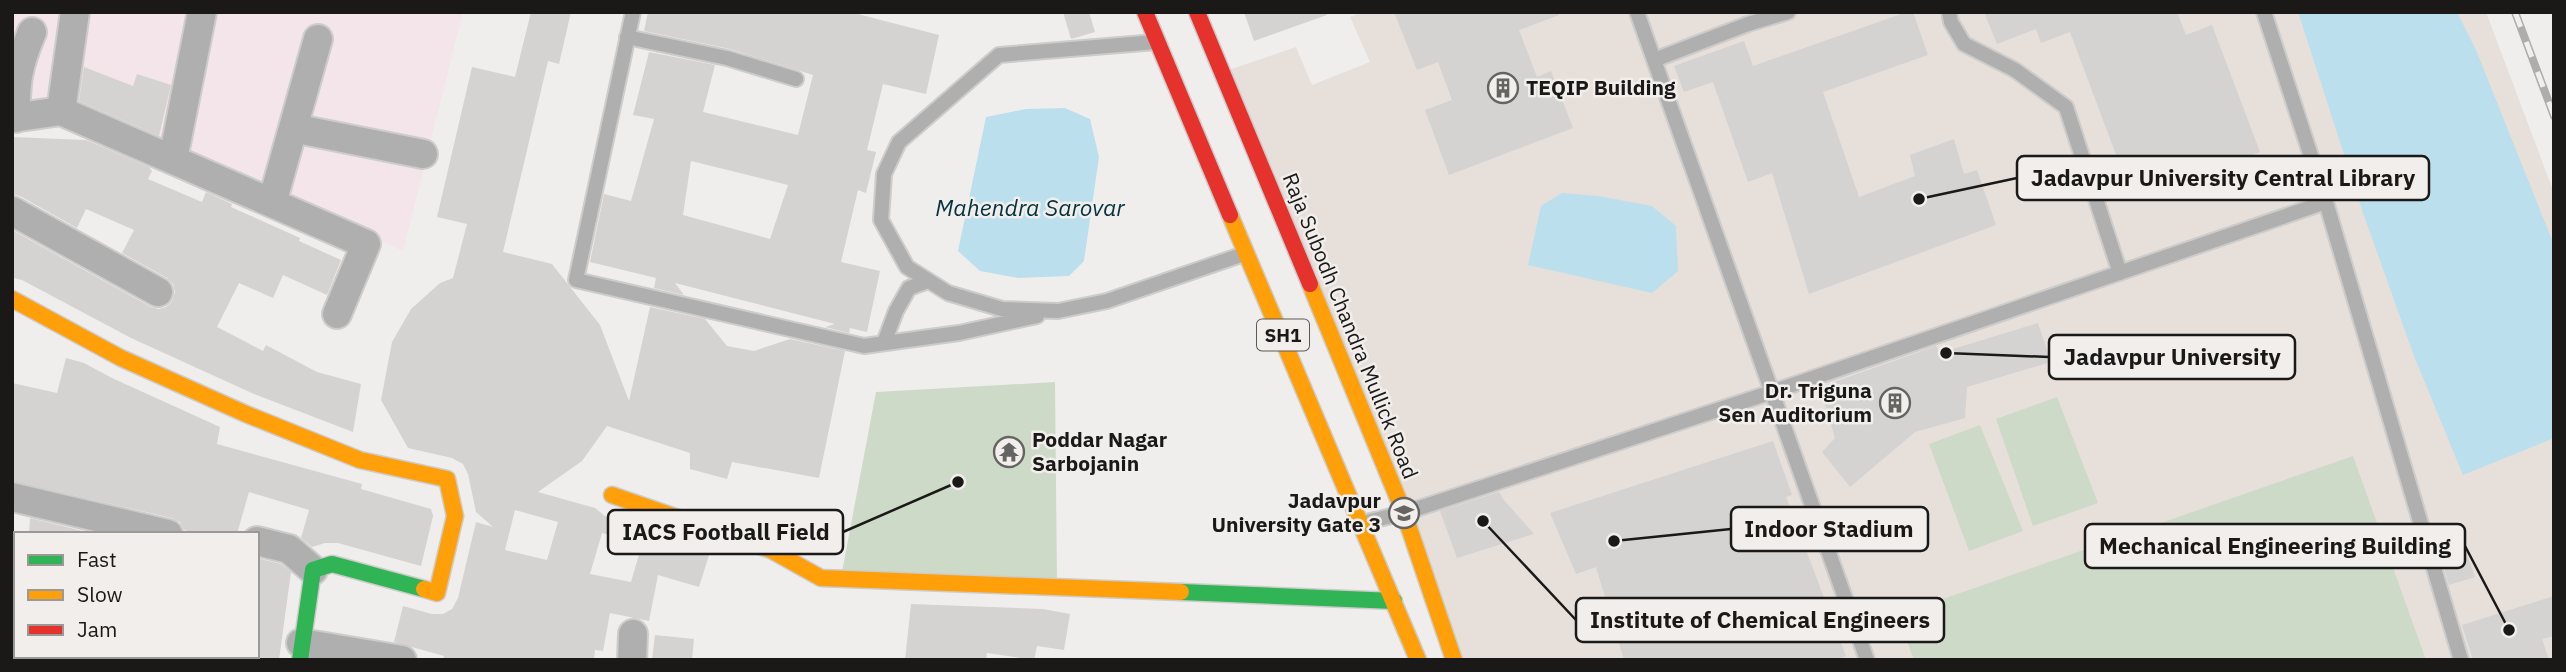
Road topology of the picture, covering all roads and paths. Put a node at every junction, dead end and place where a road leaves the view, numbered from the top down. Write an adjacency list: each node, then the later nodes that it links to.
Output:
1 (75, 12): 16 (street)
2 (202, 12): 20 (street)
3 (633, 12): 11 (lane)
4 (1145, 12): 13 (street, SH1)
5 (1197, 12): 35 (street, Raja Subodh Chandra Mullick Road / SH1)
6 (1637, 12): 14 (lane)
7 (1788, 12): 14 (lane)
8 (1949, 12): 25 (lane)
9 (2264, 12): 21 (lane)
10 (32, 32): 17 (street)
11 (628, 37): 15 (lane); 31 (lane)
12 (318, 39): 18 (street)
13 (1157, 42): 24 (street, SH1); 26 (lane)
14 (1654, 60): 32 (lane)
15 (796, 79)
16 (61, 111): 17 (street); 20 (street)
17 (14, 118)
18 (293, 128): 19 (street); 22 (street)
19 (423, 154)
20 (173, 159): 22 (street)
21 (2326, 202): 25 (lane); 46 (lane)
22 (272, 203): 30 (street)
23 (12, 211): 27 (street)
24 (1248, 253): 29 (lane); 36 (street, SH1)
25 (2120, 273): 32 (lane)
26 (928, 281): 29 (lane); 31 (lane)
27 (158, 292)
28 (12, 299): 39 (street)
29 (1059, 311): 31 (lane)
30 (337, 314)
31 (884, 343)
32 (1772, 392): 35 (lane); 45 (lane)
33 (612, 495): 40 (street)
34 (12, 497): 37 (street)
35 (1404, 513): 36 (lane); 44 (street, Raja Subodh Chandra Mullick Road / SH1)
36 (1362, 523): 40 (street, SH1)
37 (160, 532)
38 (259, 542): 39 (street)
39 (313, 570): 41 (street)
40 (1394, 601): 43 (street, SH1)
41 (300, 652): 42 (street)
42 (402, 660)
43 (1418, 660)
44 (1454, 660)
45 (1867, 660)
46 (2461, 660)

